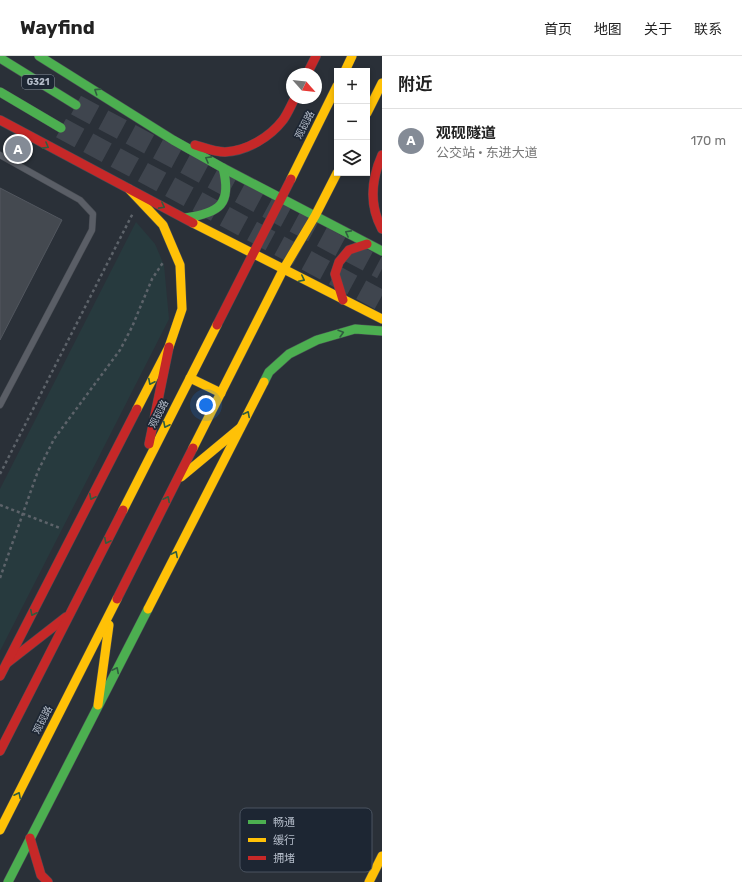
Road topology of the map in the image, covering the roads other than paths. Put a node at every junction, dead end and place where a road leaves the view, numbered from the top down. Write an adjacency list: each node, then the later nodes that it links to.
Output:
1 (39, 56): 15 (main road, one-way to 1)
2 (316, 56): 5 (main road)
3 (352, 56): 6 (main road)
4 (0, 58): 11 (main road, G321)
5 (310, 68)
6 (346, 68)
7 (382, 84): 12 (main road)
8 (0, 92): 14 (main road, G321)
9 (334, 92): 21 (main road, 观砚路)
10 (292, 104): 15 (main road)
11 (76, 105)
12 (370, 107)
13 (0, 120): 20 (main road, one-way to 20)
14 (61, 128)
15 (173, 140): 18 (main road, one-way to 15)
16 (0, 155): 35 (lane)
17 (382, 155): 24 (main road)
18 (224, 168): 21 (main road); 23 (main road)
19 (335, 176): 22 (main road, 观砚路)
20 (129, 188): 23 (main road, one-way to 23); 32 (main road)
21 (281, 198): 22 (main road); 27 (main road, 观砚路)
22 (315, 216): 25 (main road, one-way to 22); 28 (main road, 观砚路)
23 (185, 218): 27 (main road)
24 (382, 229)
25 (367, 244): 26 (main road); 29 (main road)
26 (382, 251)
27 (253, 254): 28 (main road); 33 (main road, 观砚路)
28 (283, 270): 29 (main road, one-way to 29); 34 (main road, 观砚路)
29 (344, 300): 30 (main road)
30 (382, 319)
31 (382, 331): 36 (main road, one-way to 31)
32 (169, 347): 37 (main road); 41 (main road, one-way to 41)
33 (190, 378): 34 (main road); 37 (main road, 观砚路, one-way to 37)
34 (221, 393): 38 (main road, 观砚路)
35 (0, 405)
36 (240, 428): 38 (main road); 43 (main road, one-way to 36)
37 (144, 469): 40 (main road, 观砚路, one-way to 40)
38 (176, 482): 39 (main road, 观砚路, one-way to 38)
39 (112, 609): 43 (main road); 45 (main road, 观砚路, one-way to 39)
40 (70, 613): 41 (main road); 44 (main road, 观砚路)
41 (7, 663): 42 (main road)
42 (0, 676)
43 (98, 705): 46 (main road)
44 (0, 751)
45 (0, 830)
46 (30, 838): 48 (main road); 49 (main road)
47 (382, 856): 50 (main road)
48 (8, 882)
49 (48, 882)
50 (369, 882)

